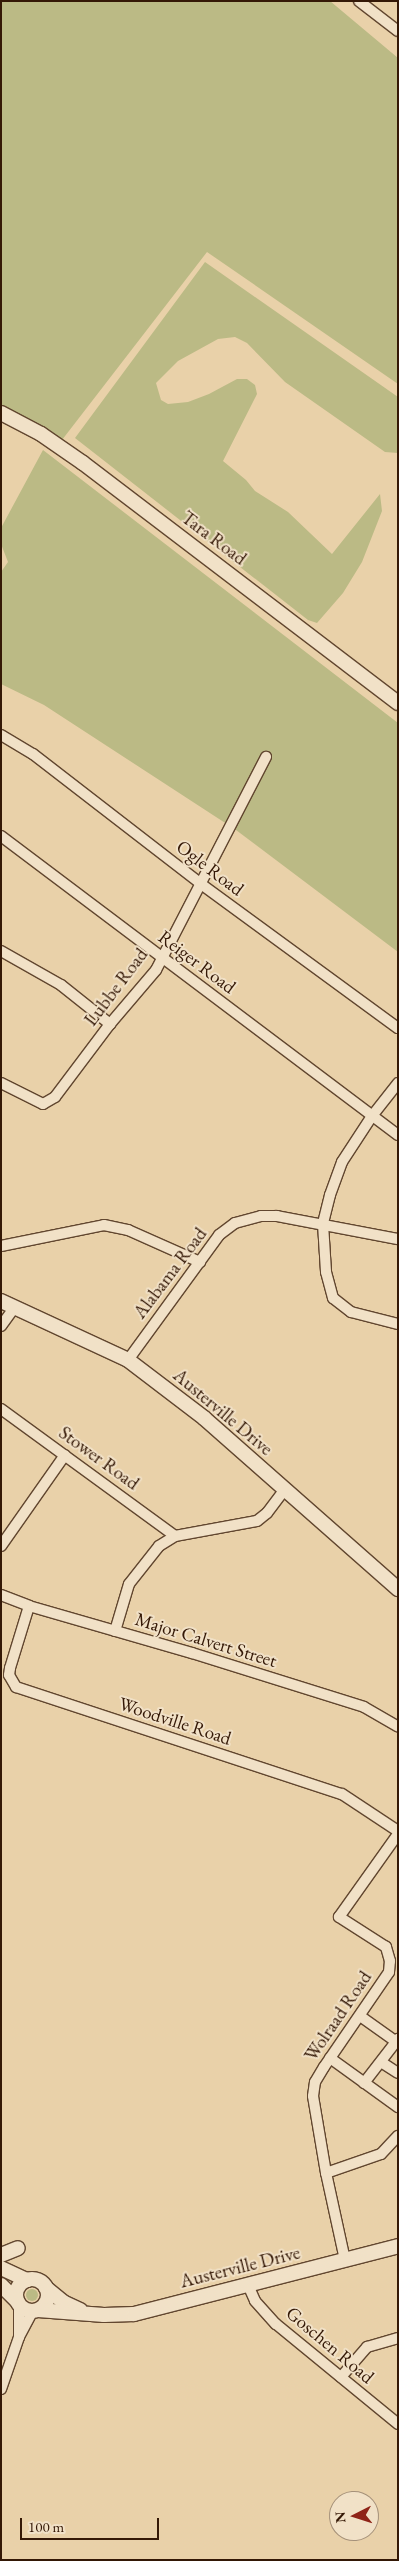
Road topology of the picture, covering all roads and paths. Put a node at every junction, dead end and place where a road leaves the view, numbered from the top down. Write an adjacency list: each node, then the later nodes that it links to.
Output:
1 (358, 1): 2 (street)
2 (398, 31)
3 (1, 413): 4 (street, Tara Road)
4 (398, 703)
5 (1, 735): 8 (street, Ogle Road)
6 (266, 757): 8 (street, Lubbe Road)
7 (1, 836): 10 (street, Reiger Road)
8 (201, 884): 10 (street, Lubbe Road); 12 (street, Ogle Road)
9 (1, 952): 11 (street)
10 (161, 958): 11 (street, Lubbe Road); 15 (street, Reiger Road)
11 (110, 1024): 14 (street, Lubbe Road)
12 (398, 1028)
13 (398, 1082): 15 (street)
14 (1, 1083)
15 (372, 1116): 16 (street, Reiger Road); 17 (street)
16 (398, 1136)
17 (323, 1224): 18 (street, Alabama Road); 20 (street, Alabama Road); 23 (street)
18 (398, 1239)
19 (1, 1246): 20 (street)
20 (200, 1262): 25 (street, Alabama Road)
21 (1, 1301): 22 (street, Austerville Drive)
22 (15, 1307): 24 (street); 25 (street, Austerville Drive)
23 (398, 1324)
24 (1, 1326)
25 (128, 1360): 28 (street, Austerville Drive)
26 (1, 1409): 27 (street, Stower Road)
27 (65, 1455): 29 (street, Stower Road); 30 (street)
28 (285, 1489): 29 (street); 31 (street, Austerville Drive)
29 (175, 1536): 34 (street)
30 (1, 1546)
31 (398, 1588)
32 (1, 1595): 33 (street, Major Calvert Street)
33 (29, 1606): 34 (street, Major Calvert Street); 36 (street, Woodville Road)
34 (115, 1631): 35 (street, Major Calvert Street)
35 (398, 1727)
36 (398, 1833): 37 (street, Wolraad Road)
37 (388, 1974): 38 (street); 39 (street, Wolraad Road)
38 (398, 1981)
39 (360, 2016): 40 (street); 41 (street, Wolraad Road)
40 (397, 2041): 42 (street)
41 (330, 2058): 44 (street); 47 (street, Wolraad Road)
42 (381, 2062): 43 (street); 44 (street)
43 (398, 2073)
44 (364, 2083): 45 (street)
45 (398, 2107)
46 (398, 2136): 47 (street)
47 (326, 2173): 51 (street, Wolraad Road)
48 (398, 2246): 51 (street, Austerville Drive)
49 (18, 2248): 50 (street)
50 (1, 2255)
51 (345, 2260): 55 (street, Austerville Drive)
52 (1, 2268): 53 (street)
53 (27, 2280): 56 (street); 57 (street)
54 (1, 2285): 57 (street)
55 (248, 2285): 59 (street, Austerville Drive); 62 (street, Goschen Road)
56 (46, 2288): 58 (street); 59 (street, Austerville Drive)
57 (18, 2303): 58 (street); 60 (street)
58 (36, 2310): 59 (street, Austerville Drive); 60 (street)
59 (90, 2314)
60 (19, 2337): 63 (street)
61 (398, 2338): 62 (street)
62 (341, 2377): 64 (street, Goschen Road)
63 (1, 2388)
64 (398, 2424)

